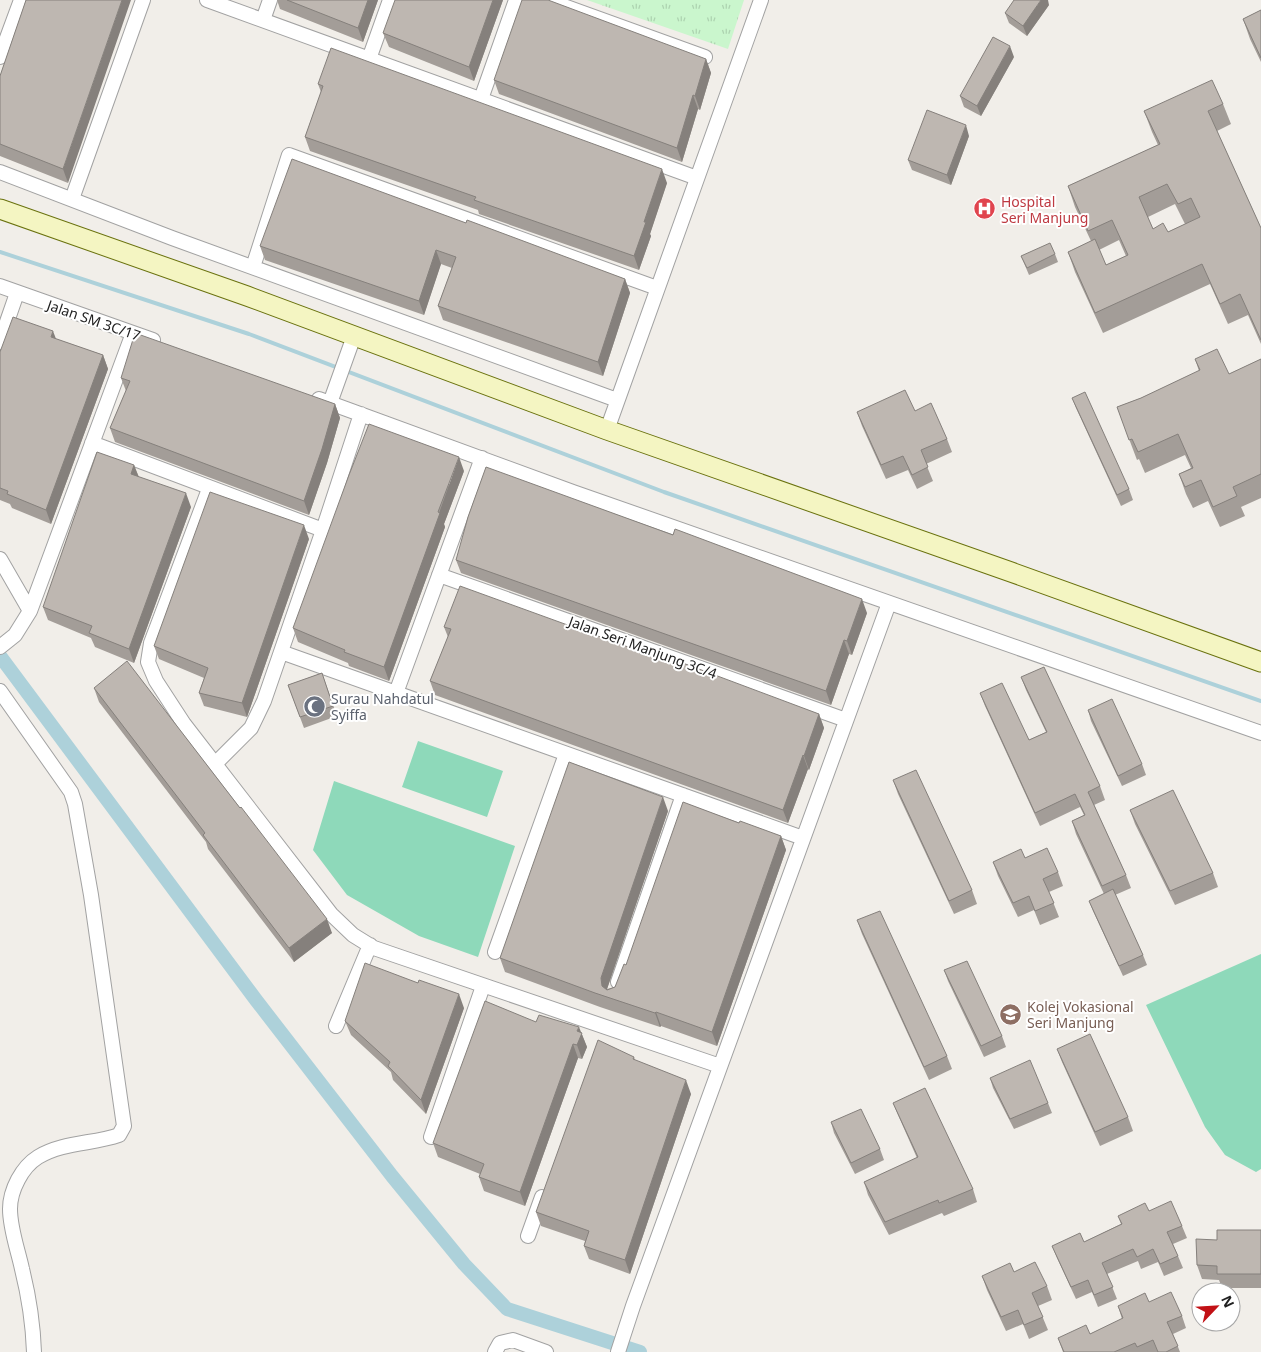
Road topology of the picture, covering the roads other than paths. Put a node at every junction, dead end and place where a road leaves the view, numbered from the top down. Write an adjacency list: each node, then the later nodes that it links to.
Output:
1 (21, 0): 10 (street)
2 (143, 0): 16 (street)
3 (207, 0): 9 (street)
4 (270, 0): 9 (street)
5 (390, 0): 12 (street)
6 (516, 0): 13 (street)
7 (547, 0): 11 (street)
8 (761, 0): 15 (street)
9 (263, 20): 12 (street)
10 (0, 57)
11 (705, 57)
12 (369, 59): 13 (street)
13 (480, 99): 15 (street)
14 (0, 172): 16 (street)
15 (697, 178): 20 (street)
16 (72, 200): 18 (street)
17 (0, 209): 24 (street)
18 (253, 268): 20 (street); 27 (street)
19 (0, 286): 21 (street, Jalan SM 3C/17)
20 (657, 288): 27 (street)
21 (18, 292): 22 (street, Jalan SM 3C/17); 23 (street)
22 (133, 333): 25 (street, Jalan SM 3C/17); 31 (street)
23 (0, 342)
24 (351, 344): 28 (street); 30 (street)
25 (169, 346)
26 (304, 393): 28 (street)
27 (617, 400): 30 (street)
28 (330, 403): 29 (street)
29 (361, 414): 32 (street); 34 (street)
30 (607, 430): 41 (street)
31 (92, 443): 33 (street); 38 (street)
32 (482, 458): 36 (street); 37 (street)
33 (209, 489): 34 (street); 47 (street)
34 (323, 530): 40 (street)
35 (0, 559): 38 (street)
36 (439, 575): 43 (street); 44 (street, Jalan Seri Manjung 3C/4)
37 (889, 603): 44 (street); 45 (street)
38 (30, 611): 39 (street)
39 (0, 647)
40 (281, 652): 43 (street); 47 (street)
41 (1261, 662)
42 (0, 691): 60 (street)
43 (396, 693): 46 (street)
44 (846, 720): 49 (street)
45 (1261, 733)
46 (566, 754): 48 (street); 51 (street)
47 (215, 764): 50 (street)
48 (684, 795): 49 (street); 53 (street)
49 (803, 838): 55 (street)
50 (370, 945): 52 (street); 54 (street)
51 (495, 952)
52 (483, 986): 55 (street); 56 (street)
53 (614, 994)
54 (336, 1026)
55 (720, 1066): 62 (street)
56 (430, 1138)
57 (548, 1181): 58 (street)
58 (528, 1236)
59 (497, 1347): 61 (street)
60 (34, 1352)
61 (546, 1352)
62 (618, 1352)

